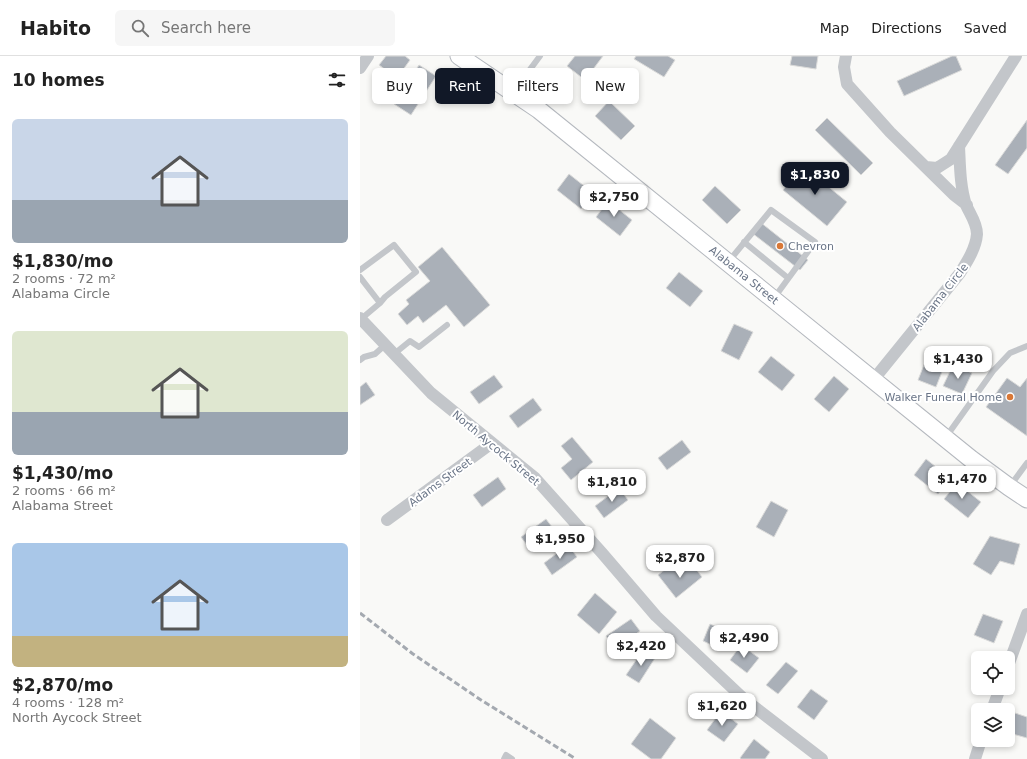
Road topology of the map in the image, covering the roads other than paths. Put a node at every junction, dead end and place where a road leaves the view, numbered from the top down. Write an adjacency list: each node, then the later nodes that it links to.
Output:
1 (368, 56): 6 (street)
2 (459, 56): 8 (main road, Alabama Street)
3 (540, 56): 7 (lane)
4 (846, 56): 11 (street, Alabama Circle)
5 (1016, 56): 10 (street)
6 (360, 68)
7 (531, 68)
8 (503, 85)
9 (530, 104): 14 (main road, Alabama Street)
10 (959, 146): 11 (street); 12 (street, Alabama Circle)
11 (926, 167): 12 (street, Alabama Circle)
12 (966, 205): 26 (street, Alabama Circle)
13 (744, 242): 14 (lane); 17 (lane); 17 (lane)
14 (728, 262): 18 (main road, Alabama Street)
15 (360, 270): 19 (lane)
16 (360, 277): 19 (lane)
17 (788, 278): 18 (lane)
18 (773, 299): 26 (main road, Alabama Street)
19 (380, 303): 20 (lane)
20 (360, 319): 22 (street, North Aycock Street)
21 (447, 325): 24 (lane)
22 (385, 345): 24 (street, North Aycock Street); 25 (lane)
23 (1027, 346): 27 (lane)
24 (394, 354): 28 (street, North Aycock Street)
25 (360, 360)
26 (874, 379): 27 (main road, Alabama Street)
27 (946, 437): 30 (main road, Alabama Street)
28 (492, 443): 32 (street, Adams Street); 38 (street, North Aycock Street)
29 (1027, 463): 30 (lane)
30 (1009, 487): 31 (main road, Alabama Street)
31 (1027, 499)
32 (387, 520)
33 (1027, 614): 34 (street)
34 (1013, 651)
35 (979, 747): 39 (street)
36 (504, 759): 37 (lane)
37 (512, 759)
38 (822, 759)
39 (975, 759)

